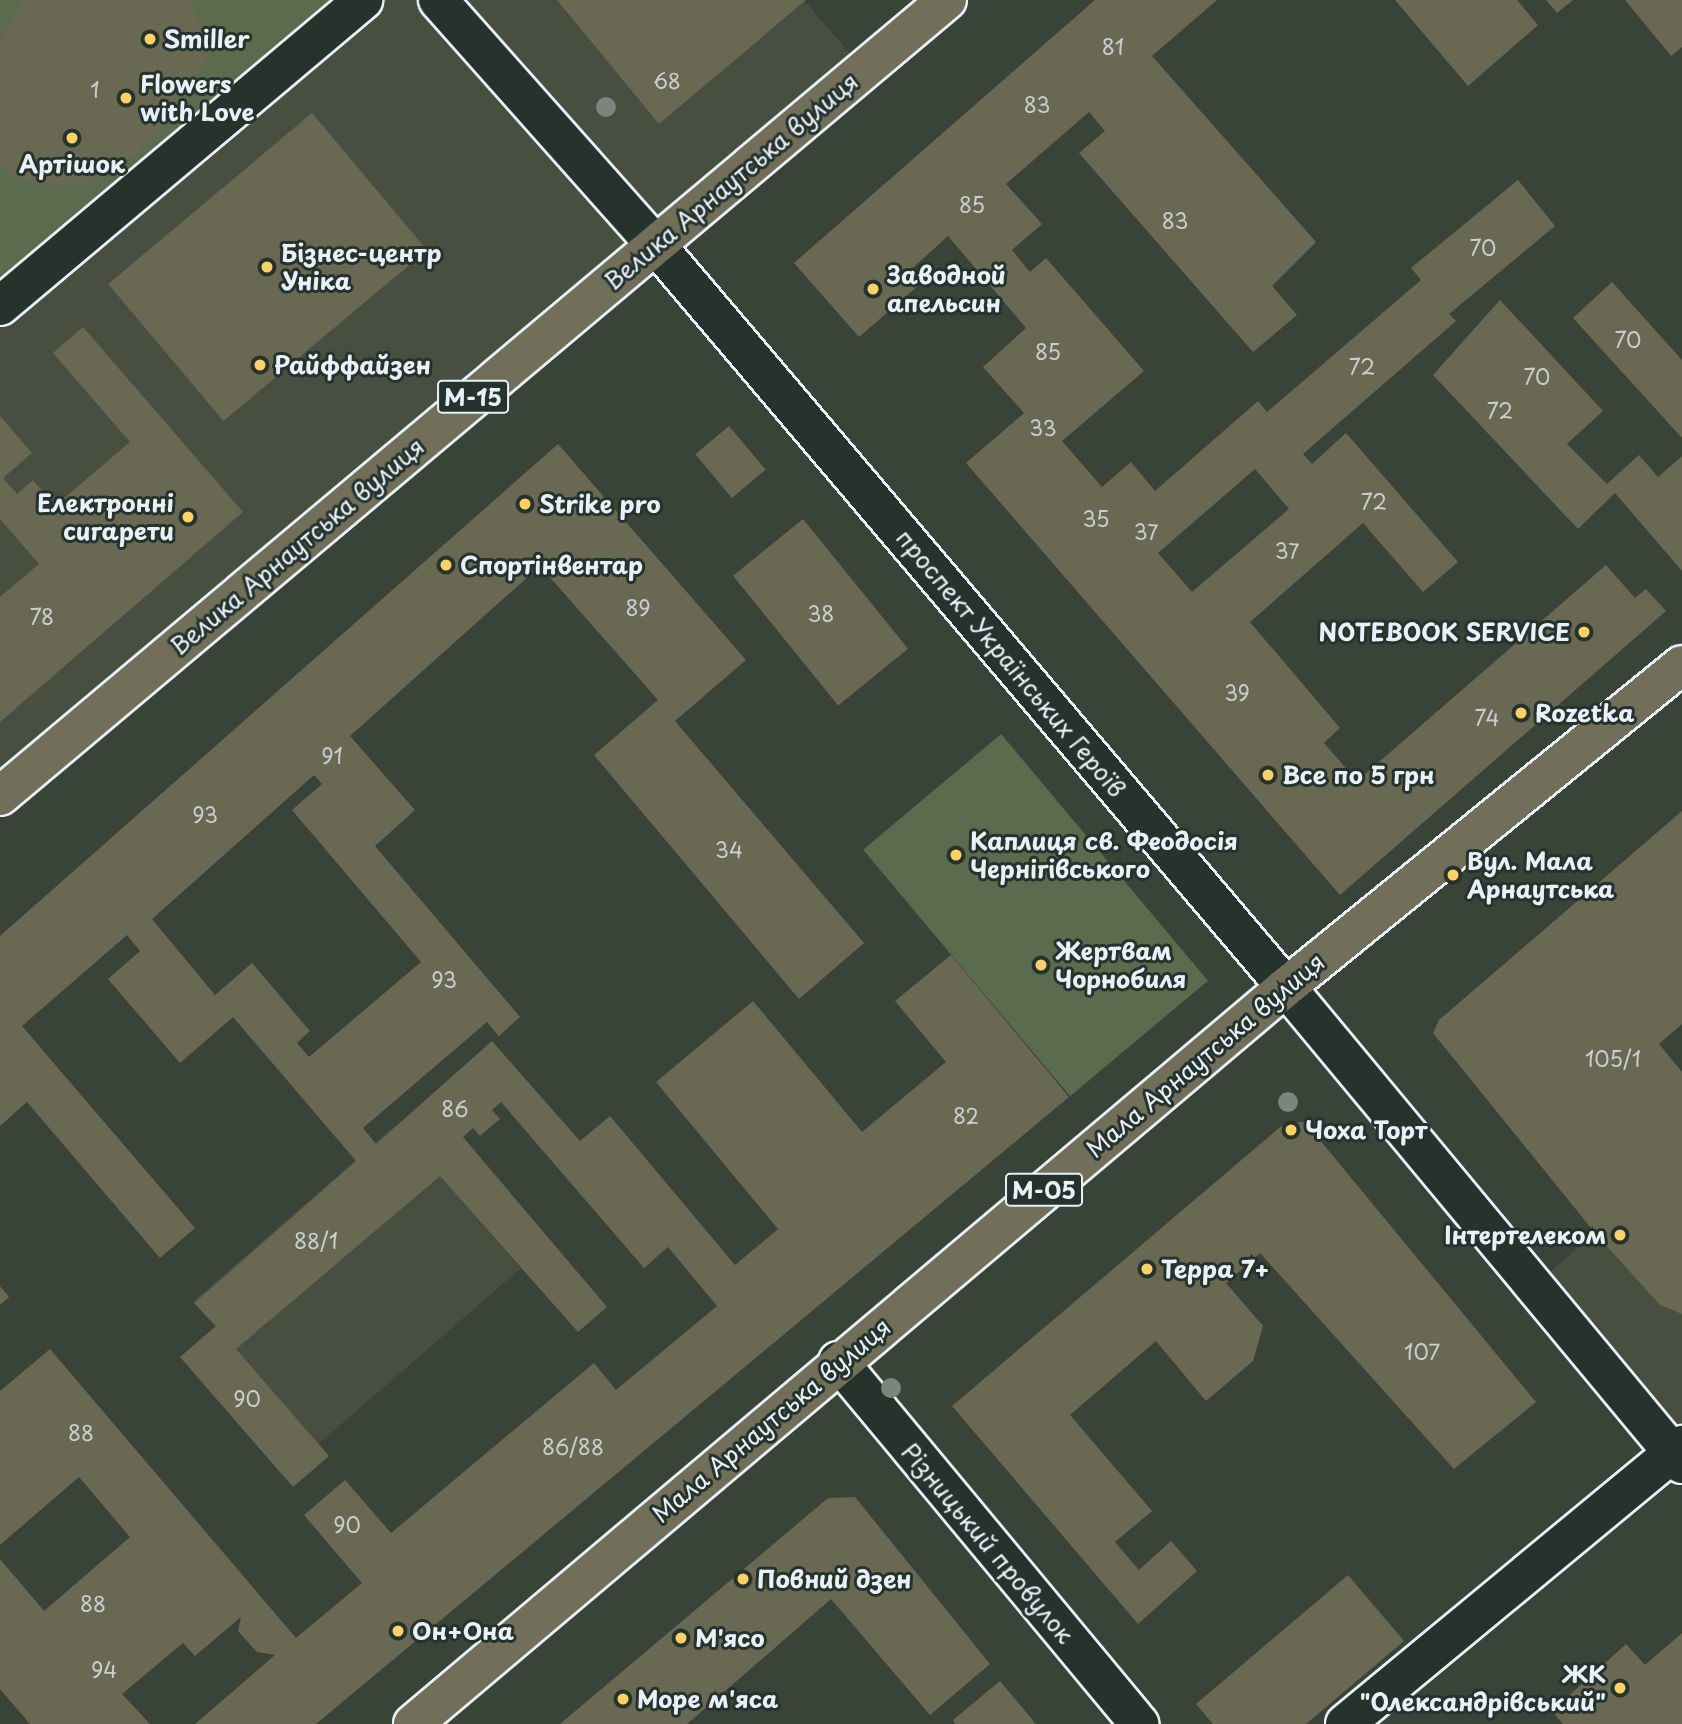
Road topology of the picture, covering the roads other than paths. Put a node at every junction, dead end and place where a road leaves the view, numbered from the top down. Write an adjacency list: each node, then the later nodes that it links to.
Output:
1 (363, 0): 5 (street)
2 (438, 0): 4 (street, проспект Українських Героїв)
3 (947, 0): 4 (main road, Велика Арнаутська вулиця / М-15)
4 (655, 244): 7 (main road, Велика Арнаутська вулиця / М-15); 8 (street, проспект Українських Героїв)
5 (0, 306)
6 (1682, 665): 8 (main road, Мала Арнаутська вулиця / М-05)
7 (0, 796)
8 (1286, 986): 9 (main road, Мала Арнаутська вулиця / М-05); 10 (street, проспект Українських Героїв)
9 (838, 1361): 11 (main road, Мала Арнаутська вулиця / М-05); 12 (street, Різницький провулок)
10 (1679, 1454): 13 (street)
11 (413, 1724)
12 (1139, 1724)
13 (1345, 1724)

